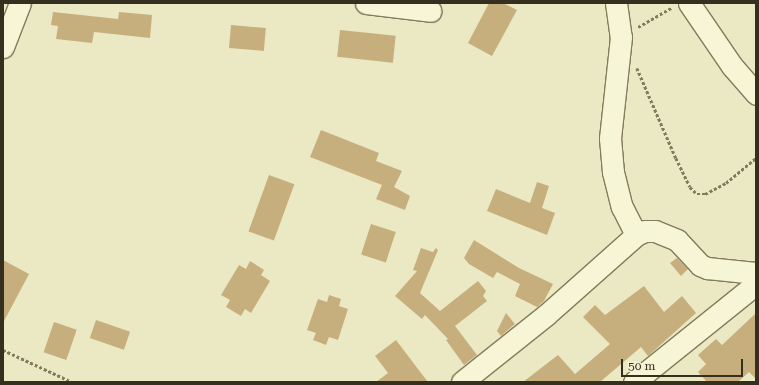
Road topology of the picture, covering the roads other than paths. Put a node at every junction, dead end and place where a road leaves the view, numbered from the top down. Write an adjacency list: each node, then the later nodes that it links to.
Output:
1 (20, 3): 6 (street)
2 (366, 3): 5 (street)
3 (616, 3): 8 (street)
4 (689, 3): 7 (street)
5 (431, 11)
6 (3, 47)
7 (756, 94)
8 (636, 235): 9 (street); 11 (street)
9 (756, 273)
10 (756, 284): 12 (street)
11 (462, 382)
12 (634, 382)

